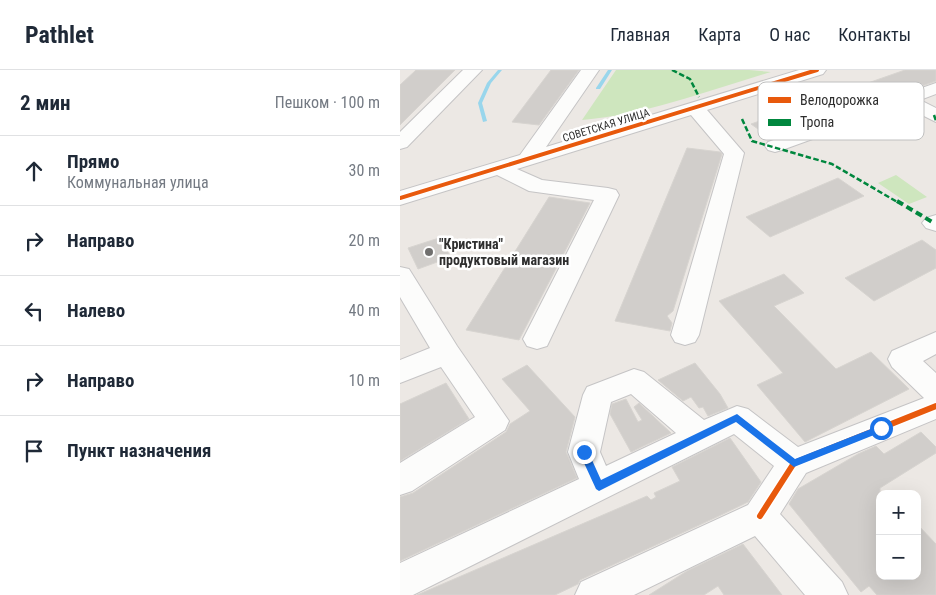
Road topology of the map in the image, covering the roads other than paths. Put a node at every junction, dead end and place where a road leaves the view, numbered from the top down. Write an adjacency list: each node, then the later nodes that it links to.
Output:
1 (473, 70): 12 (street)
2 (590, 70): 14 (street)
3 (817, 70): 4 (street, СОВЕТСКАЯ УЛИЦА)
4 (778, 82)
5 (758, 88): 8 (street, СОВЕТСКАЯ УЛИЦА)
6 (936, 88): 7 (street)
7 (924, 92)
8 (695, 108): 14 (street, СОВЕТСКАЯ УЛИЦА); 18 (street)
9 (924, 109): 10 (street)
10 (936, 116)
11 (792, 140): 13 (street)
12 (400, 143)
13 (775, 146)
14 (527, 159): 15 (street, СОВЕТСКАЯ УЛИЦА)
15 (499, 168): 16 (street, СОВЕТСКАЯ УЛИЦА); 19 (street)
16 (400, 198)
17 (400, 275): 21 (street)
18 (686, 335)
19 (537, 339)
20 (936, 342): 23 (street)
21 (447, 353): 22 (street); 27 (street)
22 (400, 372)
23 (936, 391)
24 (936, 406): 26 (street)
25 (701, 435): 26 (street); 28 (street); 28 (street)
26 (794, 463): 29 (street)
27 (400, 481)
28 (599, 486): 30 (street)
29 (760, 516): 31 (street); 32 (street)
30 (400, 582)
31 (594, 595)
32 (829, 595)

